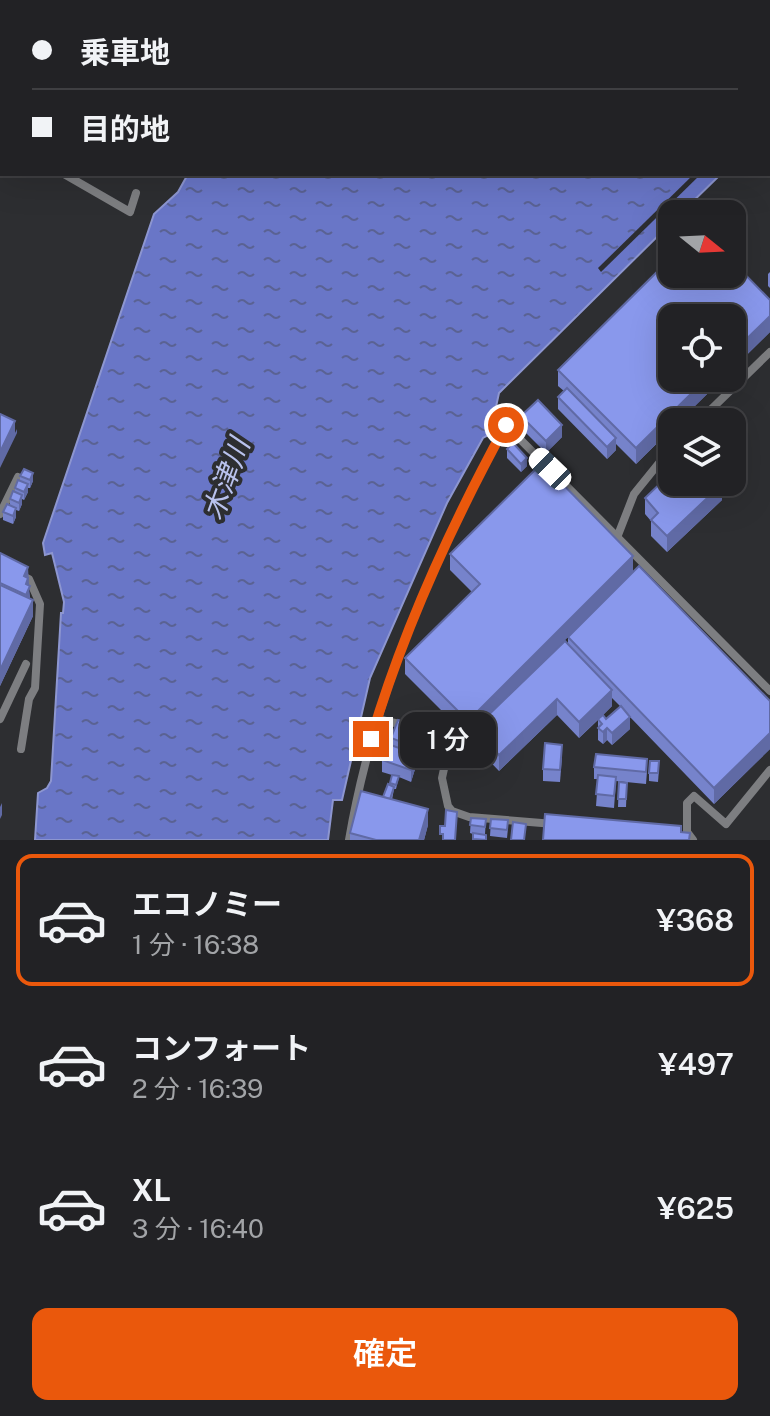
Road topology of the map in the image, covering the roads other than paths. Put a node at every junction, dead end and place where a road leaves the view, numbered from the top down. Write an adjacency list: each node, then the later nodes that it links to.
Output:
1 (67, 176): 2 (lane)
2 (136, 193)
3 (770, 352): 4 (lane)
4 (712, 408)
5 (658, 464): 8 (lane)
6 (18, 477): 7 (lane)
7 (0, 514)
8 (618, 535): 11 (lane); 13 (lane)
9 (0, 565): 14 (lane)
10 (26, 664): 12 (lane)
11 (770, 691)
12 (0, 719)
13 (377, 719): 16 (lane); 19 (lane)
14 (21, 749)
15 (770, 770): 18 (lane)
16 (564, 825)
17 (674, 834): 18 (lane)
18 (691, 838)
19 (349, 840)

